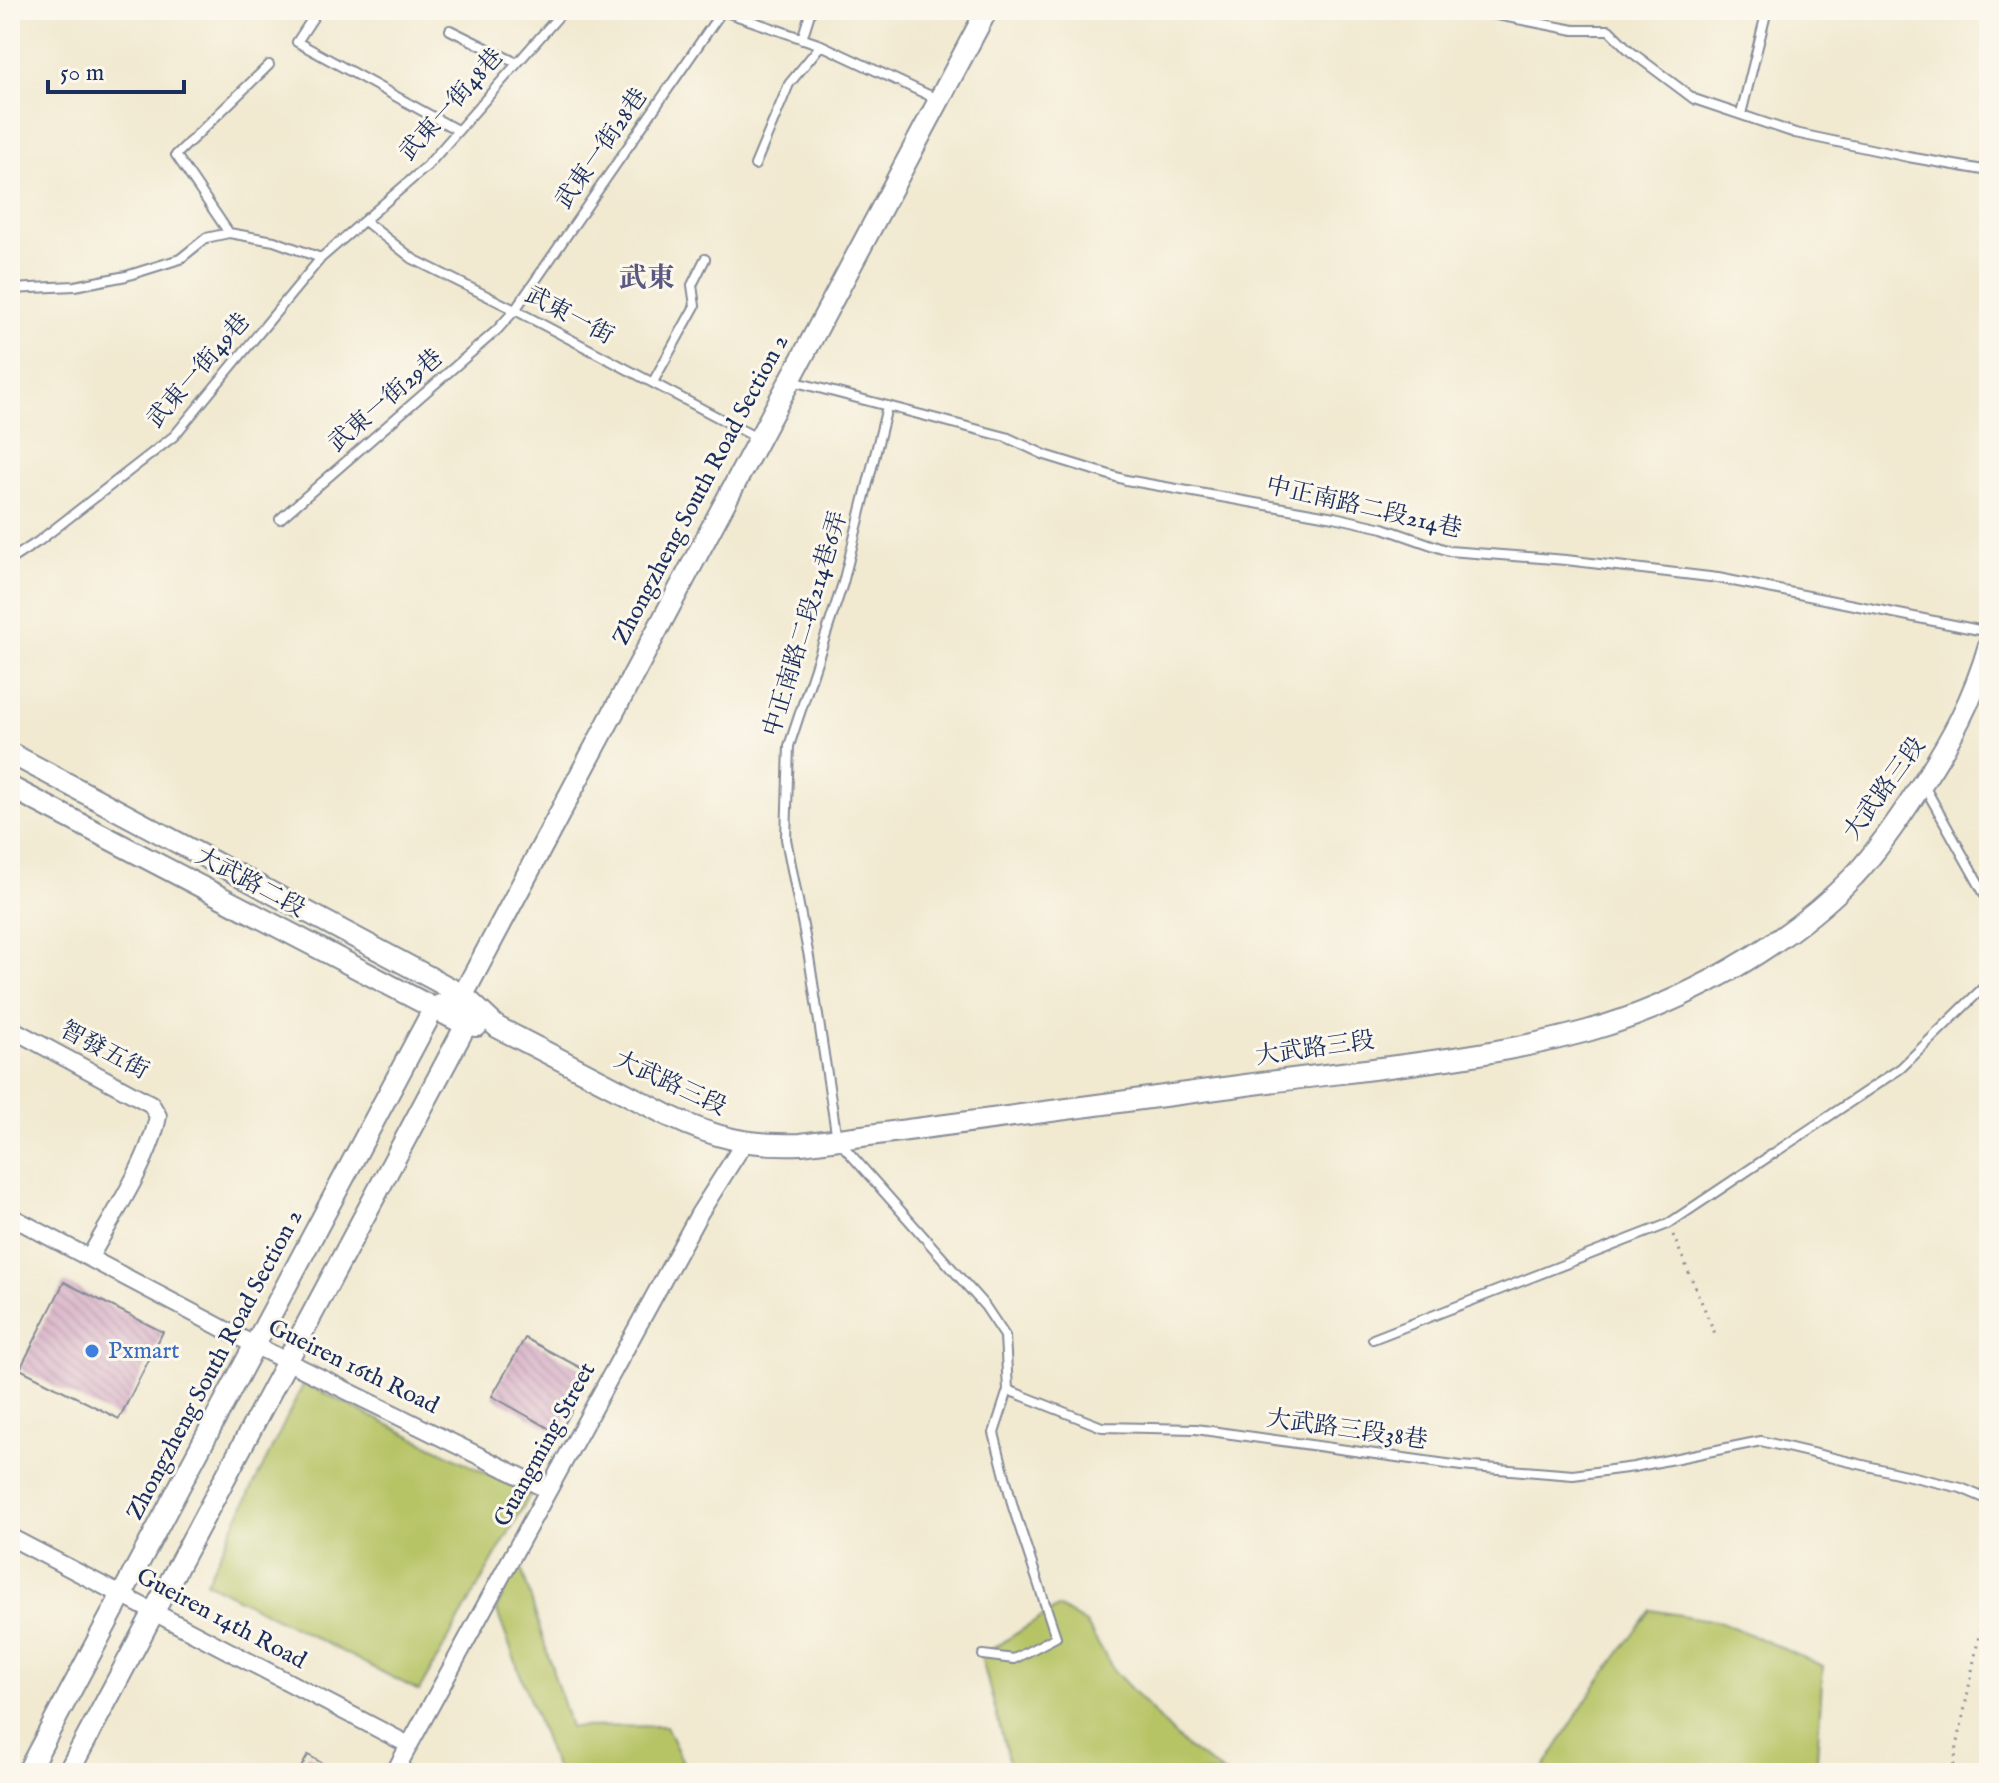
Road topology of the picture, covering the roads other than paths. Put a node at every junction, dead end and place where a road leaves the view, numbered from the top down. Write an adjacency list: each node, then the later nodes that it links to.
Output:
1 (318, 10): 15 (lane)
2 (564, 10): 11 (lane, 武東一街48巷)
3 (721, 10): 9 (lane); 23 (lane, 武東一街28巷)
4 (811, 10): 9 (lane)
5 (987, 10): 13 (street, Zhongzheng South Road Section 2)
6 (1471, 10): 14 (lane)
7 (1767, 10): 14 (lane)
8 (450, 30): 11 (lane)
9 (802, 39): 10 (lane)
10 (821, 45): 13 (lane); 16 (lane)
11 (517, 63): 15 (lane, 武東一街48巷)
12 (269, 65): 19 (lane)
13 (939, 100): 24 (street, Zhongzheng South Road Section 2)
14 (1741, 114): 17 (lane)
15 (457, 130): 18 (lane, 武東一街48巷)
16 (755, 165)
17 (1989, 171)
18 (366, 222): 20 (lane, 武東一街49巷); 23 (lane, 武東一街)
19 (229, 233): 20 (lane); 22 (lane)
20 (321, 258): 29 (lane, 武東一街49巷)
21 (705, 259): 25 (lane)
22 (10, 289)
23 (515, 310): 25 (lane, 武東一街); 28 (lane, 武東一街29巷)
24 (789, 380): 26 (lane, 中正南路二段214巷); 27 (street, Zhongzheng South Road Section 2)
25 (653, 382): 27 (lane, 武東一街)
26 (887, 407): 30 (lane, 中正南路二段214巷); 42 (lane, 中正南路二段214巷6弄)
27 (758, 438): 37 (street, Zhongzheng South Road Section 2)
28 (280, 519)
29 (10, 560)
30 (1989, 632)
31 (1989, 645): 33 (street, 大武路三段)
32 (10, 753): 37 (street, 大武路二段)
33 (1923, 783): 35 (lane); 42 (street, 大武路三段)
34 (10, 787): 38 (street, 大武路二段)
35 (1989, 902)
36 (1989, 982): 46 (lane)
37 (463, 995): 38 (street); 39 (street); 40 (street, 大武路三段)
38 (434, 1008): 39 (street, 大武路二段); 47 (street, Zhongzheng South Road Section 2)
39 (466, 1025): 40 (street, 大武路三段); 48 (street)
40 (497, 1027): 43 (street, 大武路三段)
41 (10, 1028): 45 (street, 智發五街)
42 (837, 1139): 43 (street, 大武路三段); 49 (lane)
43 (744, 1143): 50 (street, Guangming Street)
44 (10, 1216): 45 (street, Gueiren 16th Road)
45 (90, 1257): 47 (street, Gueiren 16th Road)
46 (1373, 1339)
47 (254, 1345): 48 (street, Gueiren 16th Road); 53 (street, Zhongzheng South Road Section 2)
48 (286, 1361): 50 (street, Gueiren 16th Road); 54 (street)
49 (1008, 1390): 51 (lane, 大武路三段38巷); 55 (lane)
50 (548, 1490): 56 (street, Guangming Street)
51 (1989, 1500)
52 (10, 1537): 53 (street, Gueiren 14th Road)
53 (123, 1595): 54 (street, Gueiren 14th Road); 57 (street, Zhongzheng South Road Section 2)
54 (153, 1610): 56 (street, Gueiren 14th Road); 58 (street)
55 (983, 1655)
56 (409, 1745): 59 (street, Guangming Street)
57 (27, 1773)
58 (68, 1773)
59 (394, 1773)

